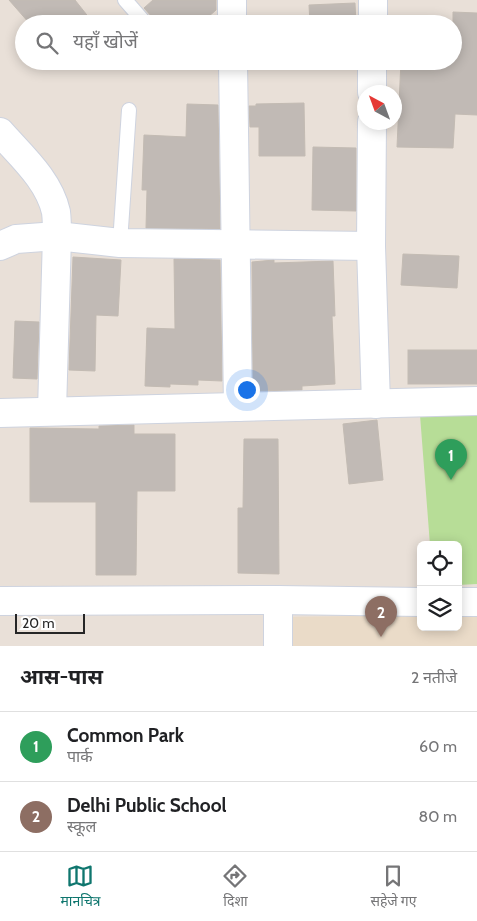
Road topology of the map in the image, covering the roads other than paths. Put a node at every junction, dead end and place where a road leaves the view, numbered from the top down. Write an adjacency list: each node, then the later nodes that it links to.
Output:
1 (125, 0): 4 (lane)
2 (232, 0): 5 (street)
3 (373, 0): 6 (street)
4 (138, 15)
5 (232, 15)
6 (373, 15)
7 (233, 70): 15 (street)
8 (372, 70): 9 (street)
9 (372, 85)
10 (128, 110): 14 (lane)
11 (372, 130): 17 (street)
12 (0, 132): 13 (street)
13 (57, 236): 14 (street); 16 (street); 21 (street)
14 (120, 243): 15 (street)
15 (236, 245): 17 (street); 20 (street)
16 (0, 246)
17 (370, 246): 19 (street)
18 (477, 401): 19 (street)
19 (376, 404): 20 (street)
20 (238, 407): 21 (street)
21 (52, 411): 22 (street)
22 (0, 412)
23 (278, 600): 24 (street); 25 (street); 28 (street)
24 (0, 602)
25 (417, 602)
26 (462, 602): 27 (street)
27 (477, 602)
28 (278, 646)

